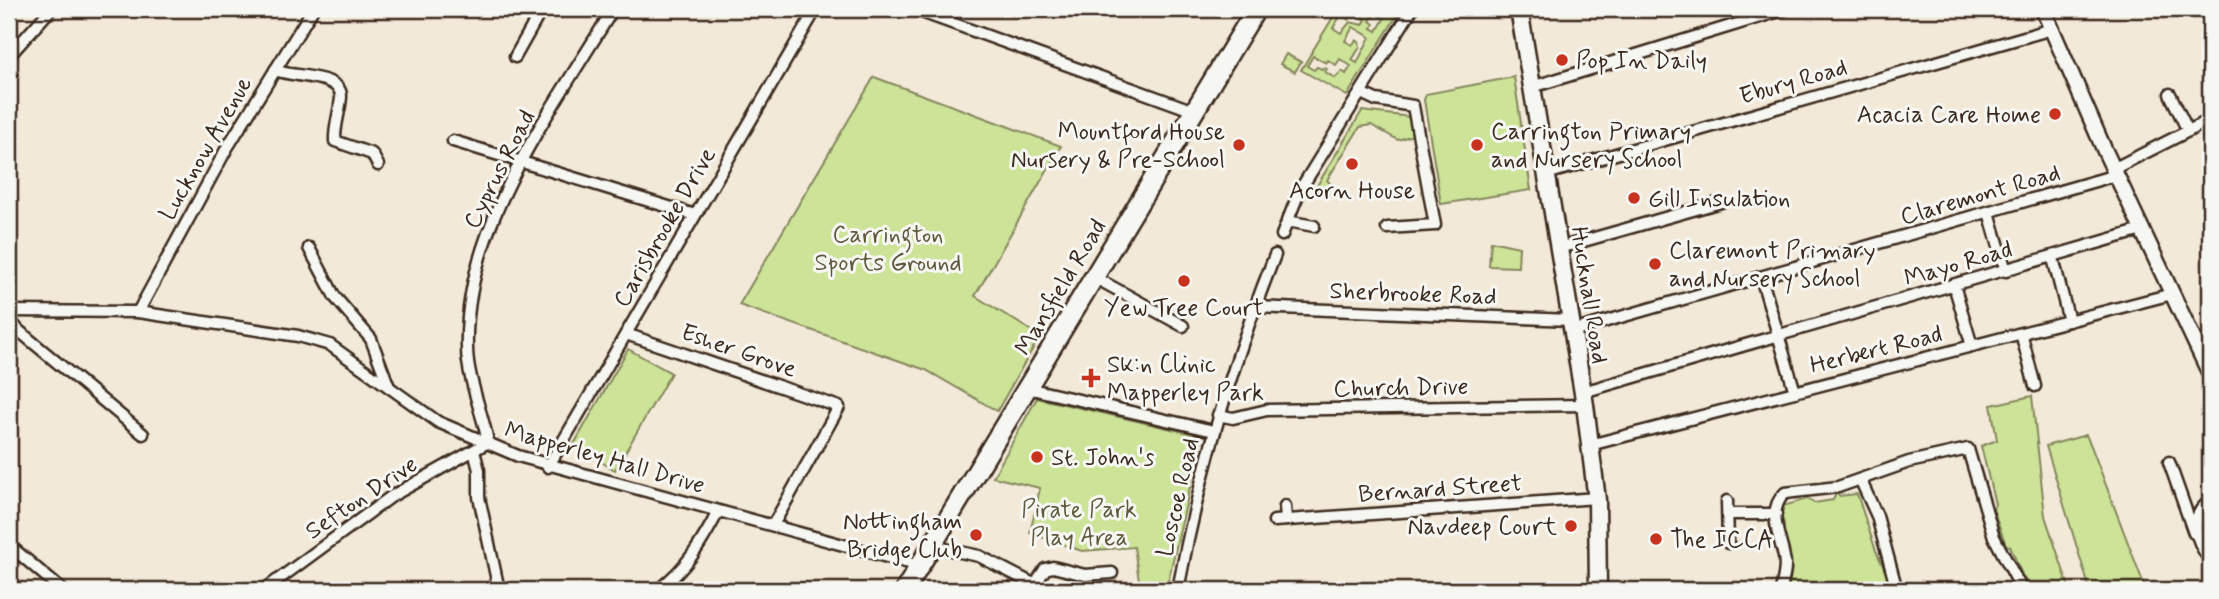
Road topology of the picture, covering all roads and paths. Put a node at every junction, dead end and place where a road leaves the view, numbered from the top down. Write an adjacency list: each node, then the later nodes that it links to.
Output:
1 (51, 9): 13 (street)
2 (313, 9): 15 (street, Lucknow Avenue)
3 (542, 9): 14 (street)
4 (613, 9): 24 (street, Cyprus Road)
5 (816, 9): 30 (street, Carisbrooke Drive)
6 (913, 9): 19 (street)
7 (1256, 9): 19 (highway, Mansfield Road)
8 (1412, 9): 17 (street)
9 (1519, 9): 16 (main road, Hucknall Road)
10 (1786, 9): 16 (street)
11 (2043, 9): 12 (main road)
12 (2052, 29): 26 (main road); 27 (street, Ebury Road)
13 (9, 56)
14 (515, 57)
15 (275, 70): 25 (street); 47 (street, Lucknow Avenue)
16 (1532, 87): 27 (main road, Hucknall Road)
17 (1360, 93): 31 (street); 33 (street)
18 (2170, 94): 21 (street)
19 (1194, 111): 42 (highway, Mansfield Road)
20 (2207, 121): 21 (street, Claremont Road); 22 (street)
21 (2188, 131): 26 (street, Claremont Road)
22 (2210, 136)
23 (453, 141): 24 (street)
24 (522, 162): 30 (street); 64 (street, Cyprus Road)
25 (378, 164)
26 (2115, 172): 29 (street, Claremont Road); 34 (main road)
27 (1546, 174): 37 (main road, Hucknall Road)
28 (1721, 202): 37 (street)
29 (1989, 212): 40 (street); 41 (street, Claremont Road)
30 (695, 215): 52 (street, Carisbrooke Drive)
31 (1287, 221): 32 (street); 35 (street)
32 (1314, 226)
33 (1387, 229)
34 (2142, 230): 39 (street, Mayo Road); 44 (main road)
35 (1282, 235)
36 (309, 248): 57 (street)
37 (1559, 248): 49 (main road, Hucknall Road)
38 (1275, 255): 45 (street, Loscoe Road)
39 (2053, 258): 40 (street, Mayo Road); 48 (street)
40 (2006, 271): 43 (street, Mayo Road)
41 (1761, 276): 49 (street, Claremont Road); 53 (street)
42 (1094, 277): 50 (street); 58 (highway, Mansfield Road)
43 (1954, 285): 53 (street, Mayo Road); 54 (street)
44 (2172, 295): 48 (street, Herbert Road); 55 (main road)
45 (1254, 307): 49 (street, Sherbrooke Road); 61 (street, Loscoe Road)
46 (10, 311): 47 (street, Mapperley Hall Drive); 63 (street)
47 (138, 312): 57 (street, Mapperley Hall Drive)
48 (2068, 321): 51 (street, Herbert Road)
49 (1571, 325): 60 (main road, Hucknall Road)
50 (1183, 326)
51 (2021, 333): 54 (street, Herbert Road); 56 (street)
52 (625, 334): 68 (street, Carisbrooke Drive); 79 (street, Esher Grove)
53 (1778, 335): 59 (street); 60 (street, Mayo Road)
54 (1972, 346): 59 (street, Herbert Road)
55 (2210, 374)
56 (2035, 386)
57 (389, 387): 64 (street, Mapperley Hall Drive)
58 (1027, 388): 62 (street); 83 (highway, Mansfield Road)
59 (1795, 392): 65 (street, Herbert Road)
60 (1584, 399): 61 (street, Church Drive); 65 (main road, Hucknall Road)
61 (1218, 415): 62 (street, Loscoe Road)
62 (1214, 430): 93 (street, Loscoe Road)
63 (143, 434)
64 (485, 444): 66 (street, Sefton Drive); 68 (street, Mapperley Hall Drive)
65 (1590, 445): 70 (main road, Hucknall Road)
66 (474, 452): 89 (street, Sefton Drive); 90 (street)
67 (2169, 462): 80 (street)
68 (548, 467): 74 (street, Mapperley Hall Drive)
69 (1861, 481): 76 (street); 96 (street); 97 (street)
70 (1597, 498): 77 (street, Bernard Street); 94 (main road, Hucknall Road)
71 (1727, 501): 75 (street)
72 (2210, 501): 80 (street)
73 (1285, 506): 77 (street)
74 (718, 512): 79 (street, Mapperley Hall Drive); 91 (street)
75 (1728, 514): 76 (street); 81 (street)
76 (1776, 514): 95 (street)
77 (1286, 520): 78 (street, Bernard Street)
78 (1274, 521)
79 (773, 525): 85 (street, Mapperley Hall Drive)
80 (2194, 533): 84 (street)
81 (1728, 542)
82 (9, 545): 88 (street)
83 (932, 546): 85 (highway, Mansfield Road); 87 (street)
84 (2210, 561)
85 (920, 566): 92 (highway, Mansfield Road)
86 (1112, 573): 87 (street)
87 (1040, 588)
88 (62, 590)
89 (264, 590)
90 (499, 590)
91 (658, 590)
92 (905, 590)
93 (1178, 590)
94 (1598, 590)
95 (1781, 590)
96 (1901, 590)
97 (2022, 590)

